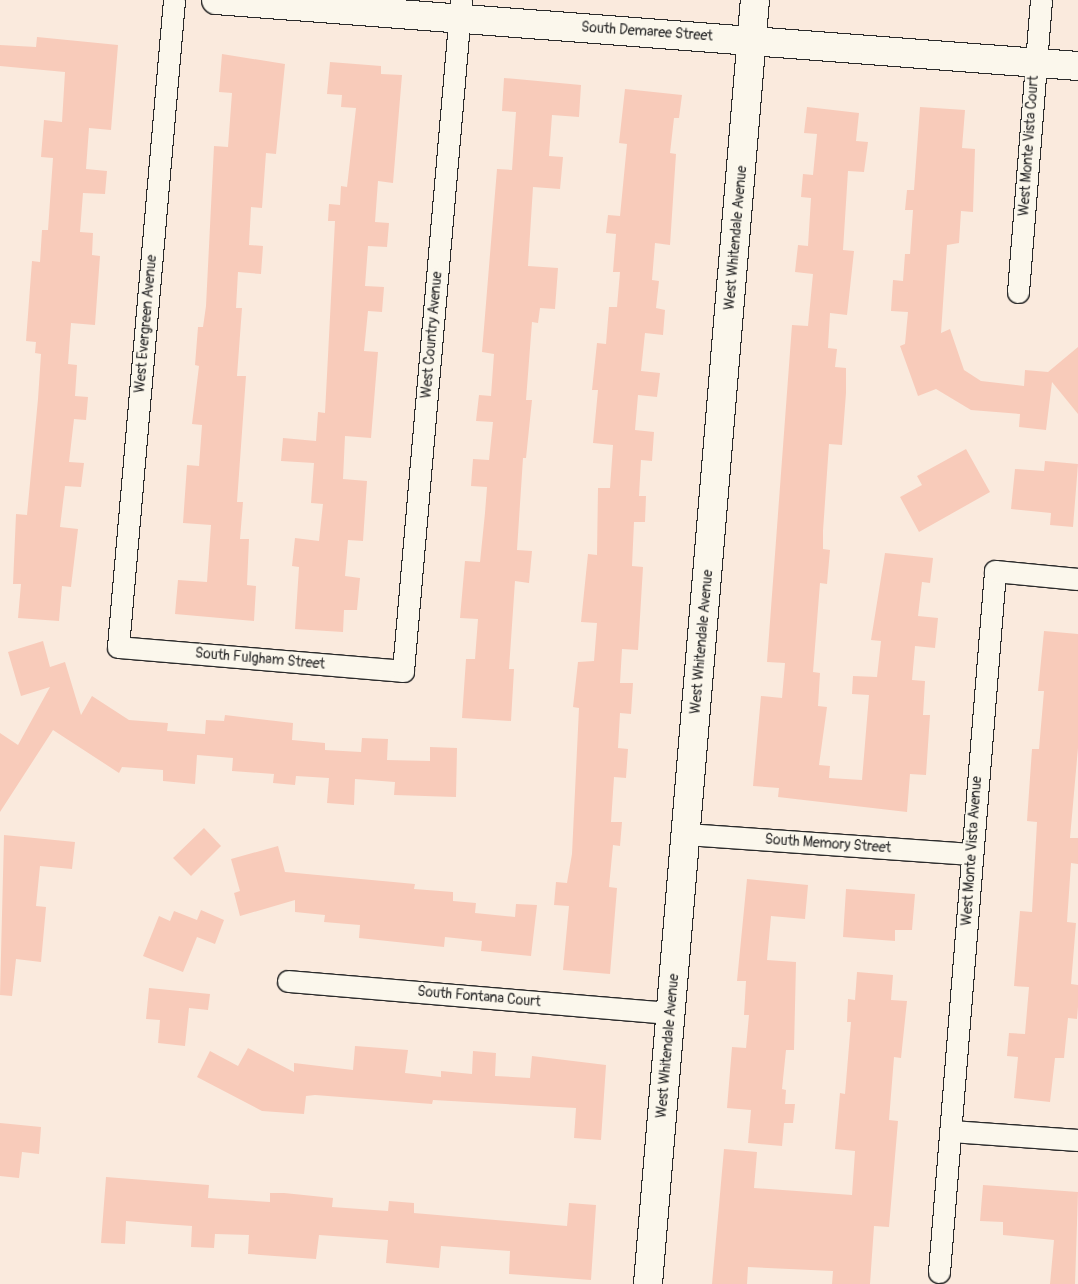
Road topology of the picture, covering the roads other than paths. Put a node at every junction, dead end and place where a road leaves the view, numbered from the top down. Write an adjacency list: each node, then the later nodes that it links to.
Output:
1 (174, 0): 11 (street, West Evergreen Avenue)
2 (216, 0): 5 (street, South Demaree Street)
3 (755, 0): 6 (street, West Whitendale Avenue)
4 (1041, 0): 7 (street, West Monte Vista Court)
5 (460, 9): 6 (street, South Demaree Street); 12 (street, West Country Avenue)
6 (752, 40): 7 (street, South Demaree Street); 13 (street, West Whitendale Avenue)
7 (1036, 63): 8 (street, South Demaree Street); 9 (street, West Monte Vista Court)
8 (1078, 66)
9 (1018, 292)
10 (1078, 578): 14 (street, West Monte Vista Avenue)
11 (118, 647): 12 (street, South Fulgham Street)
12 (403, 671)
13 (686, 834): 14 (street, South Memory Street); 16 (street, West Whitendale Avenue)
14 (971, 854): 17 (street, West Monte Vista Avenue)
15 (288, 981): 16 (street, South Fontana Court)
16 (671, 1013): 20 (street, West Whitendale Avenue)
17 (951, 1131): 18 (street); 19 (street)
18 (1078, 1140)
19 (939, 1272)
20 (648, 1284)

